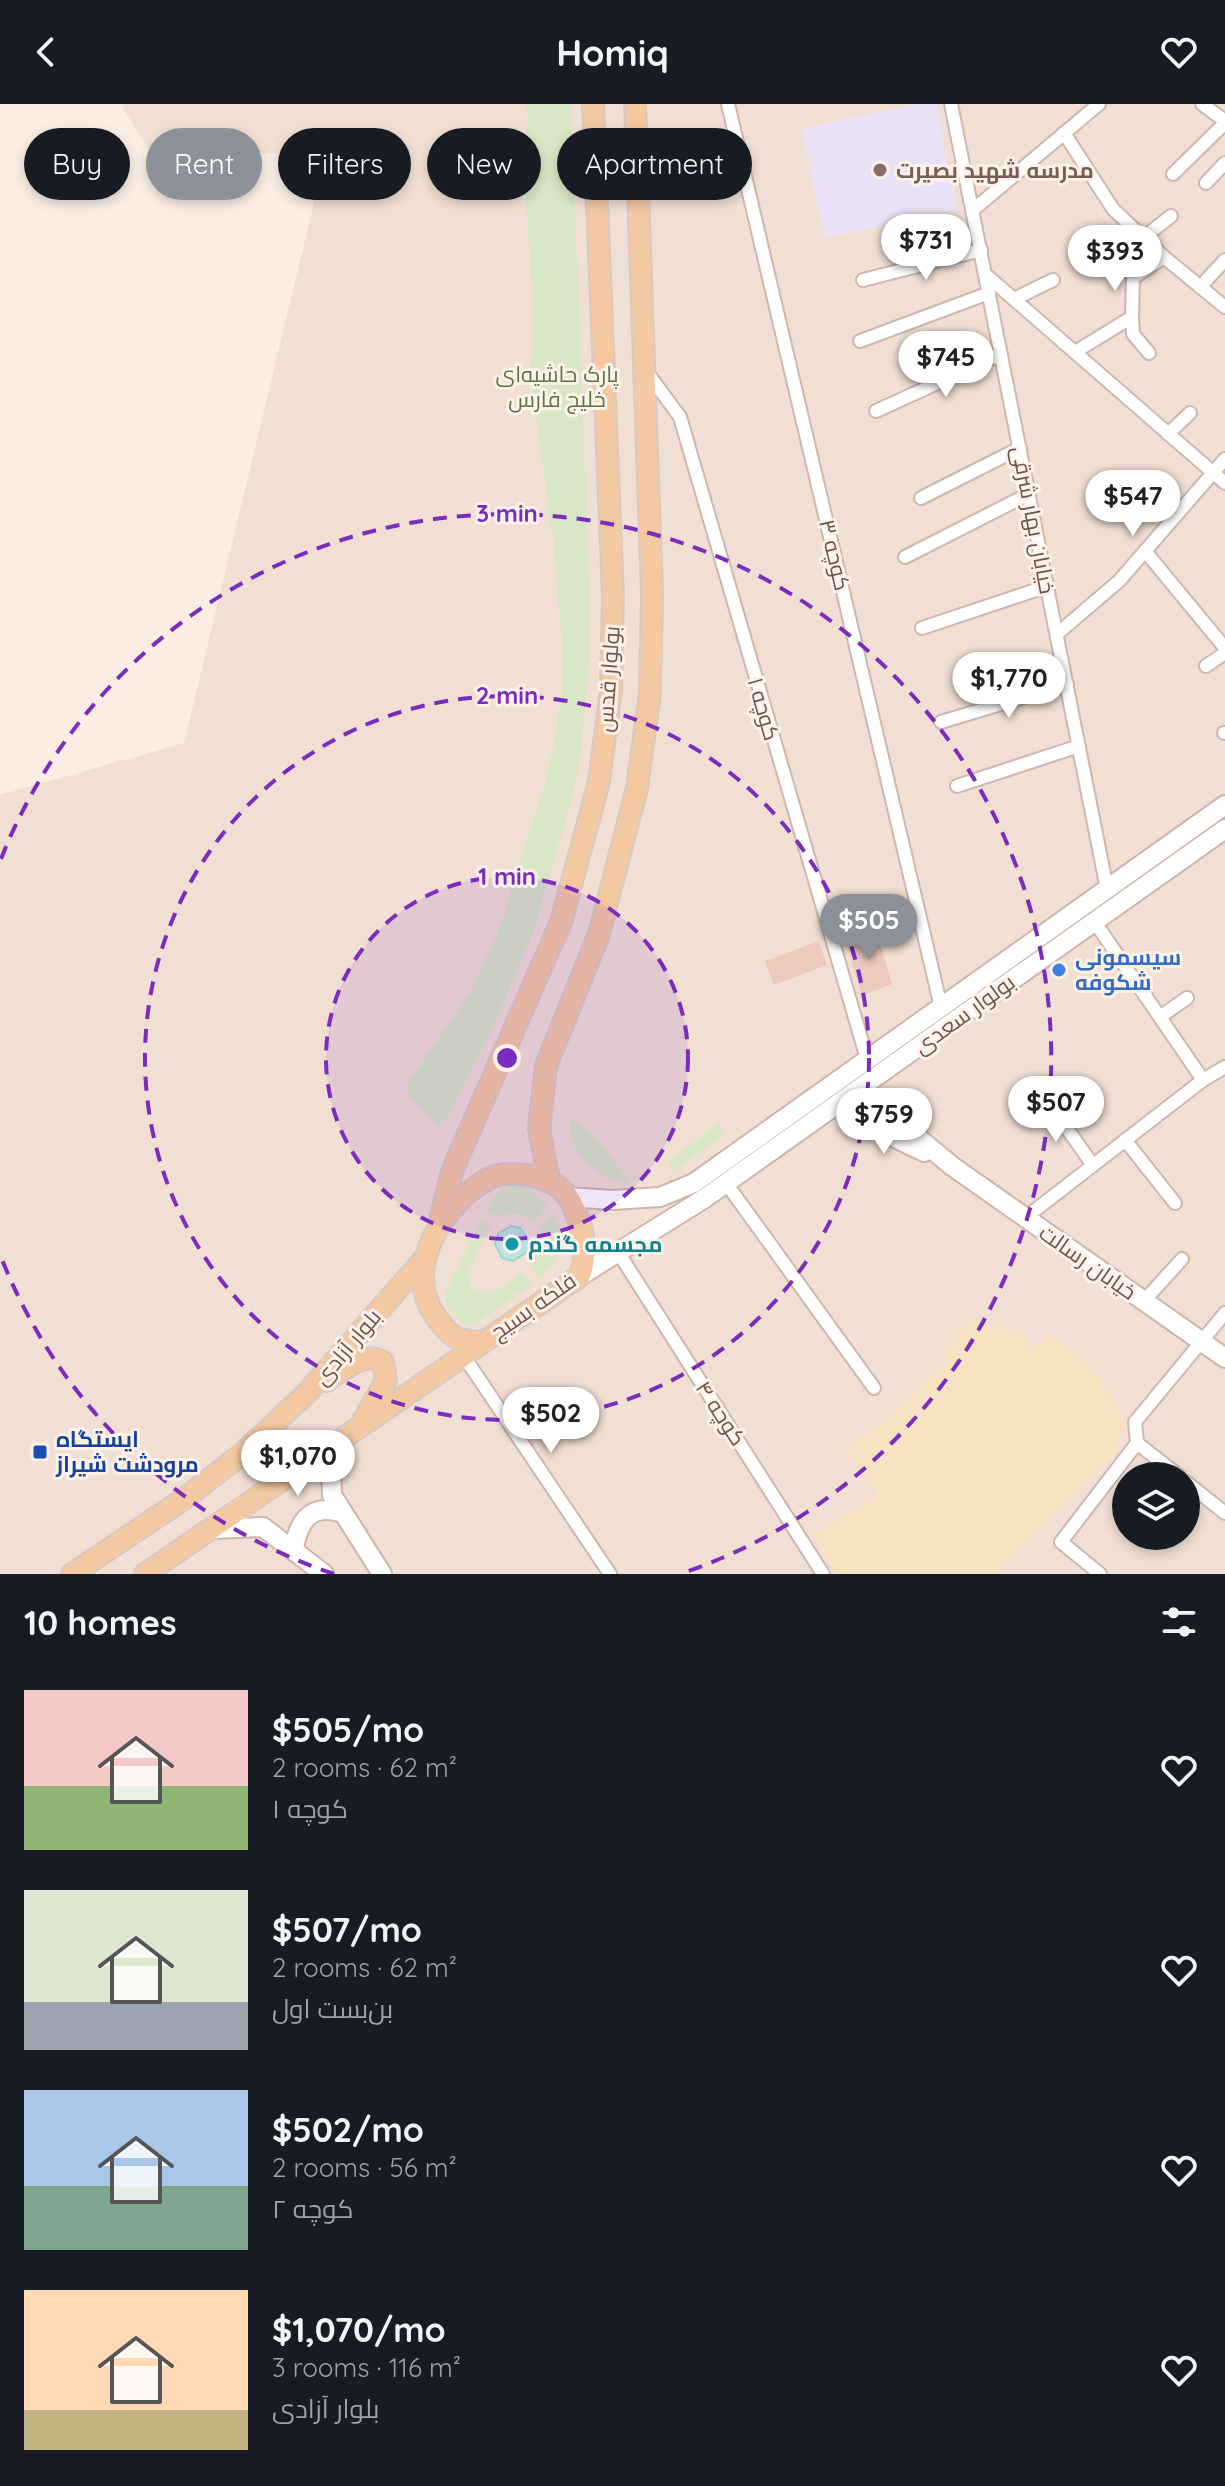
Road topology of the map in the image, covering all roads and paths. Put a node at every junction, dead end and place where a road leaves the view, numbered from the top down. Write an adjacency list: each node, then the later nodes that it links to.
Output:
1 (593, 104): 72 (main road, بولوار قدس)
2 (635, 104): 30 (main road, بولوار قدس)
3 (728, 104): 56 (street, کوچه ۳)
4 (951, 104): 12 (street, خیابان بهار شرقی)
5 (1202, 104): 7 (street)
6 (1090, 107): 8 (street)
7 (1223, 116): 10 (street)
8 (1064, 133): 12 (street); 14 (street)
9 (1225, 163): 11 (street)
10 (1173, 174)
11 (1206, 183)
12 (973, 210): 15 (street, خیابان بهار شرقی)
13 (1171, 216): 14 (street)
14 (1143, 238): 16 (street)
15 (981, 250): 18 (street, خیابان بهار شرقی); 19 (street)
16 (1164, 257): 21 (street); 25 (street)
17 (1225, 260): 21 (street)
18 (985, 274): 22 (street, خیابان بهار شرقی); 23 (street)
19 (863, 280)
20 (1053, 280): 23 (street)
21 (1200, 287): 24 (street)
22 (989, 293): 26 (street); 29 (street, خیابان بهار شرقی)
23 (1014, 299): 27 (street)
24 (1225, 307)
25 (1132, 317): 27 (street); 28 (street)
26 (860, 341)
27 (1075, 352): 33 (street)
28 (1149, 353)
29 (1001, 354): 31 (street); 34 (street, خیابان بهار شرقی)
30 (644, 368): 58 (street, کوچه ۱); 67 (main road, بولوار قدس)
31 (876, 411)
32 (1190, 413): 33 (street)
33 (1168, 434): 36 (street)
34 (1020, 448): 38 (street, خیابان بهار شرقی); 39 (street)
35 (1225, 459): 36 (street)
36 (1213, 473): 37 (street); 40 (street)
37 (1225, 483)
38 (1029, 494): 41 (street); 42 (street, خیابان بهار شرقی)
39 (921, 498)
40 (1145, 551): 44 (street); 45 (street)
41 (905, 557)
42 (1048, 586): 43 (street); 44 (street, خیابان بهار شرقی)
43 (922, 628)
44 (1057, 634): 47 (street, خیابان بهار شرقی)
45 (1225, 650): 46 (street)
46 (1206, 666)
47 (1067, 684): 48 (street); 49 (street, خیابان بهار شرقی)
48 (941, 722)
49 (1079, 746): 50 (street); 53 (street, خیابان بهار شرقی)
50 (957, 786)
51 (1225, 805): 53 (main road, بولوار سعدی)
52 (1225, 829): 54 (main road, بولوار سعدی)
53 (1107, 889): 56 (main road, بولوار سعدی)
54 (1094, 921): 57 (street); 61 (main road, بولوار سعدی)
55 (1187, 998): 57 (street)
56 (941, 1007): 58 (main road, بولوار سعدی)
57 (1160, 1017): 60 (street)
58 (867, 1059): 69 (main road, بولوار سعدی)
59 (1225, 1067): 60 (street)
60 (1203, 1080): 64 (street)
61 (859, 1089): 62 (main road, بولوار سعدی); 66 (main road)
62 (841, 1102): 66 (main road); 68 (main road, بولوار سعدی)
63 (1049, 1103): 65 (street)
64 (1125, 1140): 65 (street); 70 (street)
65 (1092, 1164): 71 (street)
66 (952, 1166): 71 (main road, خیابان رسالت)
67 (549, 1180): 69 (main road, فلکه بسیج); 72 (main road, فلکه بسیج)
68 (726, 1183): 73 (main road, بولوار سعدی); 83 (street)
69 (568, 1197): 76 (main road, فلکه بسیج)
70 (1175, 1203)
71 (1025, 1218): 77 (main road, خیابان رسالت)
72 (439, 1225): 74 (main road, فلکه بسیج)
73 (618, 1252): 76 (main road, بولوار سعدی); 98 (street, کوچه ۴)
74 (425, 1258): 80 (main road, فلکه بسیج); 84 (main road, بلوار آزادی)
75 (1182, 1259): 77 (street)
76 (580, 1276): 80 (main road, فلکه بسیج)
77 (1144, 1301): 79 (main road, خیابان رسالت)
78 (1225, 1313): 79 (street)
79 (1201, 1341): 82 (main road, خیابان رسالت); 86 (street)
80 (481, 1342): 81 (main road)
81 (463, 1355): 85 (main road); 97 (street)
82 (1225, 1358)
83 (874, 1388)
84 (307, 1393): 85 (main road); 93 (main road, بلوار آزادی)
85 (351, 1434): 89 (main road); 91 (main road)
86 (1137, 1443): 87 (street); 99 (street)
87 (1161, 1462)
88 (1200, 1493): 90 (street)
89 (343, 1513): 92 (main road); 96 (main road)
90 (1225, 1513)
91 (212, 1529): 92 (main road); 94 (main road)
92 (294, 1548): 95 (main road)
93 (72, 1574)
94 (145, 1574)
95 (324, 1574)
96 (382, 1574)
97 (610, 1574)
98 (823, 1574)
99 (1100, 1574)

